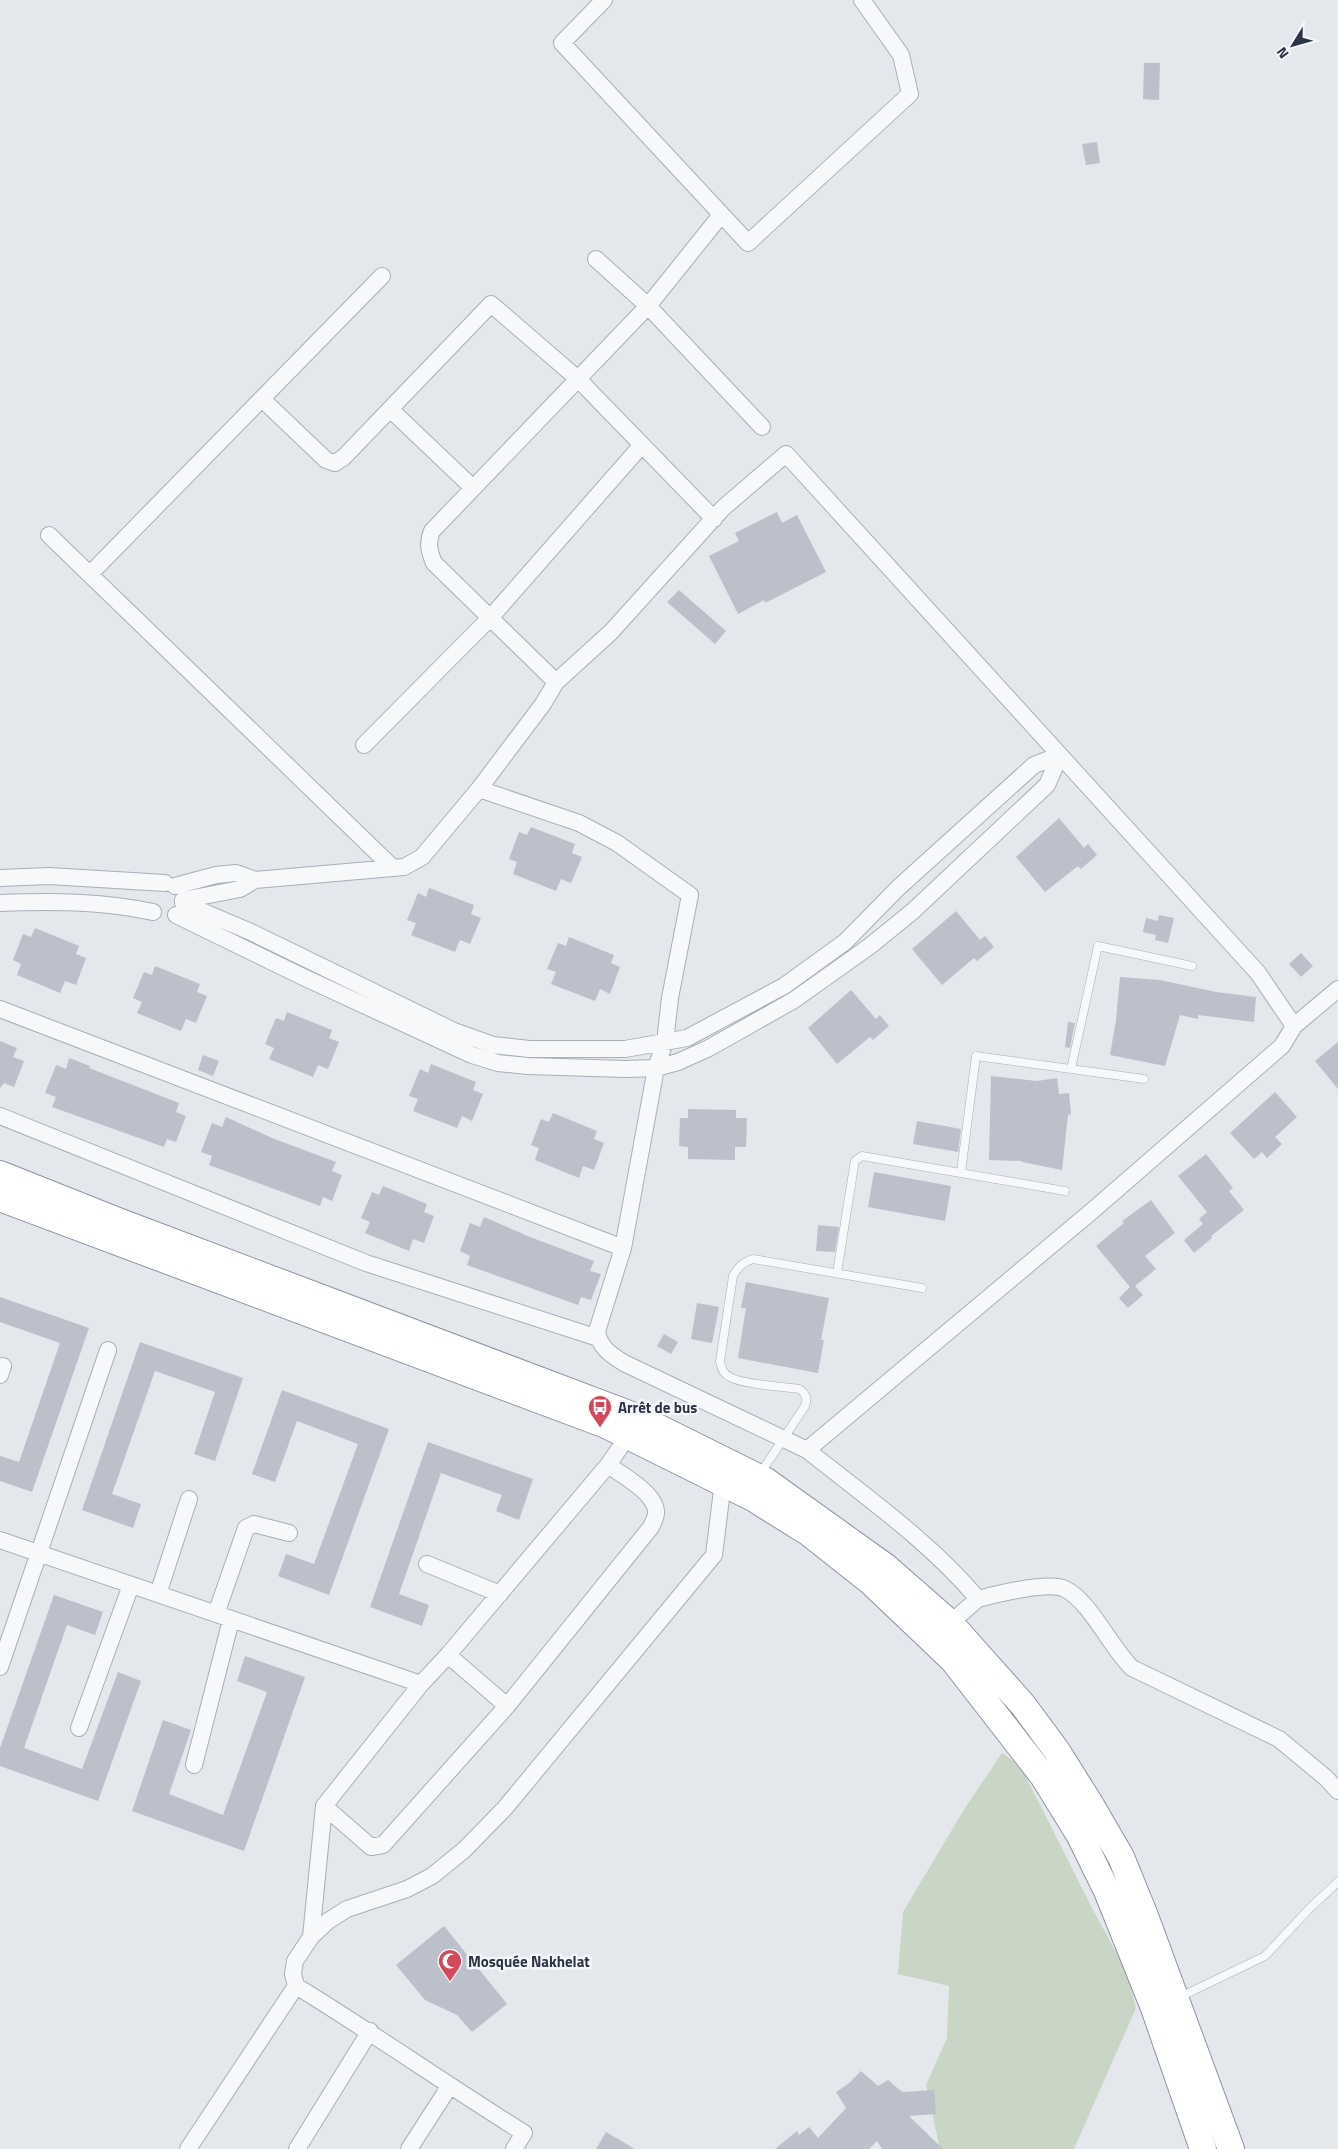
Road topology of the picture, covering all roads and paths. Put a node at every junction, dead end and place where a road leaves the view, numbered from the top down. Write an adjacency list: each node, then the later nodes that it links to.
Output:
1 (604, 0): 3 (street)
2 (862, 0): 3 (street)
3 (721, 215): 6 (street)
4 (596, 259): 6 (street)
5 (382, 276): 8 (street)
6 (648, 306): 7 (street); 10 (street)
7 (578, 379): 9 (street); 11 (street); 12 (street)
8 (262, 399): 9 (street); 15 (street)
9 (390, 409): 12 (street)
10 (762, 427)
11 (641, 446): 13 (street); 16 (street)
12 (474, 488): 16 (street)
13 (714, 519): 17 (street); 19 (street)
14 (49, 535): 15 (street)
15 (90, 574): 21 (street)
16 (491, 617): 17 (street); 18 (street)
17 (556, 682): 20 (street)
18 (364, 745)
19 (1060, 755): 29 (street); 30 (street); 31 (street)
20 (479, 789): 21 (street); 30 (street)
21 (393, 868): 23 (street)
22 (0, 878): 23 (street)
23 (176, 897): 25 (street); 25 (street); 30 (street); 31 (street)
24 (0, 902): 25 (street)
25 (153, 912)
26 (1192, 966): 32 (lane)
27 (1338, 989): 29 (street)
28 (0, 1009): 39 (street)
29 (1294, 1026): 46 (street)
30 (665, 1042): 31 (street)
31 (656, 1068): 39 (street)
32 (1071, 1069): 33 (lane); 35 (lane)
33 (1144, 1079)
34 (0, 1116): 42 (street)
35 (961, 1172): 37 (lane); 40 (lane)
36 (0, 1174): 48 (highway)
37 (1065, 1190)
38 (0, 1198): 44 (highway)
39 (624, 1248): 42 (street)
40 (837, 1274): 41 (lane); 45 (lane)
41 (922, 1288)
42 (598, 1338): 45 (street)
43 (108, 1350): 53 (street)
44 (628, 1436): 47 (street); 49 (highway)
45 (784, 1438): 46 (street); 48 (lane)
46 (807, 1450): 58 (street)
47 (608, 1465): 57 (street); 64 (street)
48 (758, 1477): 60 (highway)
49 (722, 1482): 70 (street); 79 (highway)
50 (189, 1499): 56 (street)
51 (289, 1533): 59 (street)
52 (0, 1540): 53 (street)
53 (39, 1553): 55 (street); 62 (street)
54 (427, 1564): 57 (street)
55 (131, 1585): 56 (street); 65 (street)
56 (158, 1594): 59 (street)
57 (500, 1594): 61 (street)
58 (978, 1599): 60 (street); 67 (street)
59 (223, 1617): 63 (street); 66 (street)
60 (950, 1624): 72 (highway)
61 (448, 1655): 63 (street); 64 (street)
62 (0, 1667)
63 (421, 1684): 68 (street)
64 (507, 1706): 68 (street)
65 (79, 1728)
66 (194, 1766)
67 (1338, 1791)
68 (324, 1806): 70 (street)
69 (1338, 1882): 72 (lane)
70 (311, 1937): 71 (street)
71 (296, 1986): 73 (street); 75 (street)
72 (1176, 1999): 80 (highway)
73 (370, 2031): 74 (street); 76 (street)
74 (449, 2087): 77 (street); 78 (street)
75 (188, 2149)
76 (297, 2149)
77 (409, 2149)
78 (514, 2149)
79 (1203, 2149)
80 (1231, 2149)

